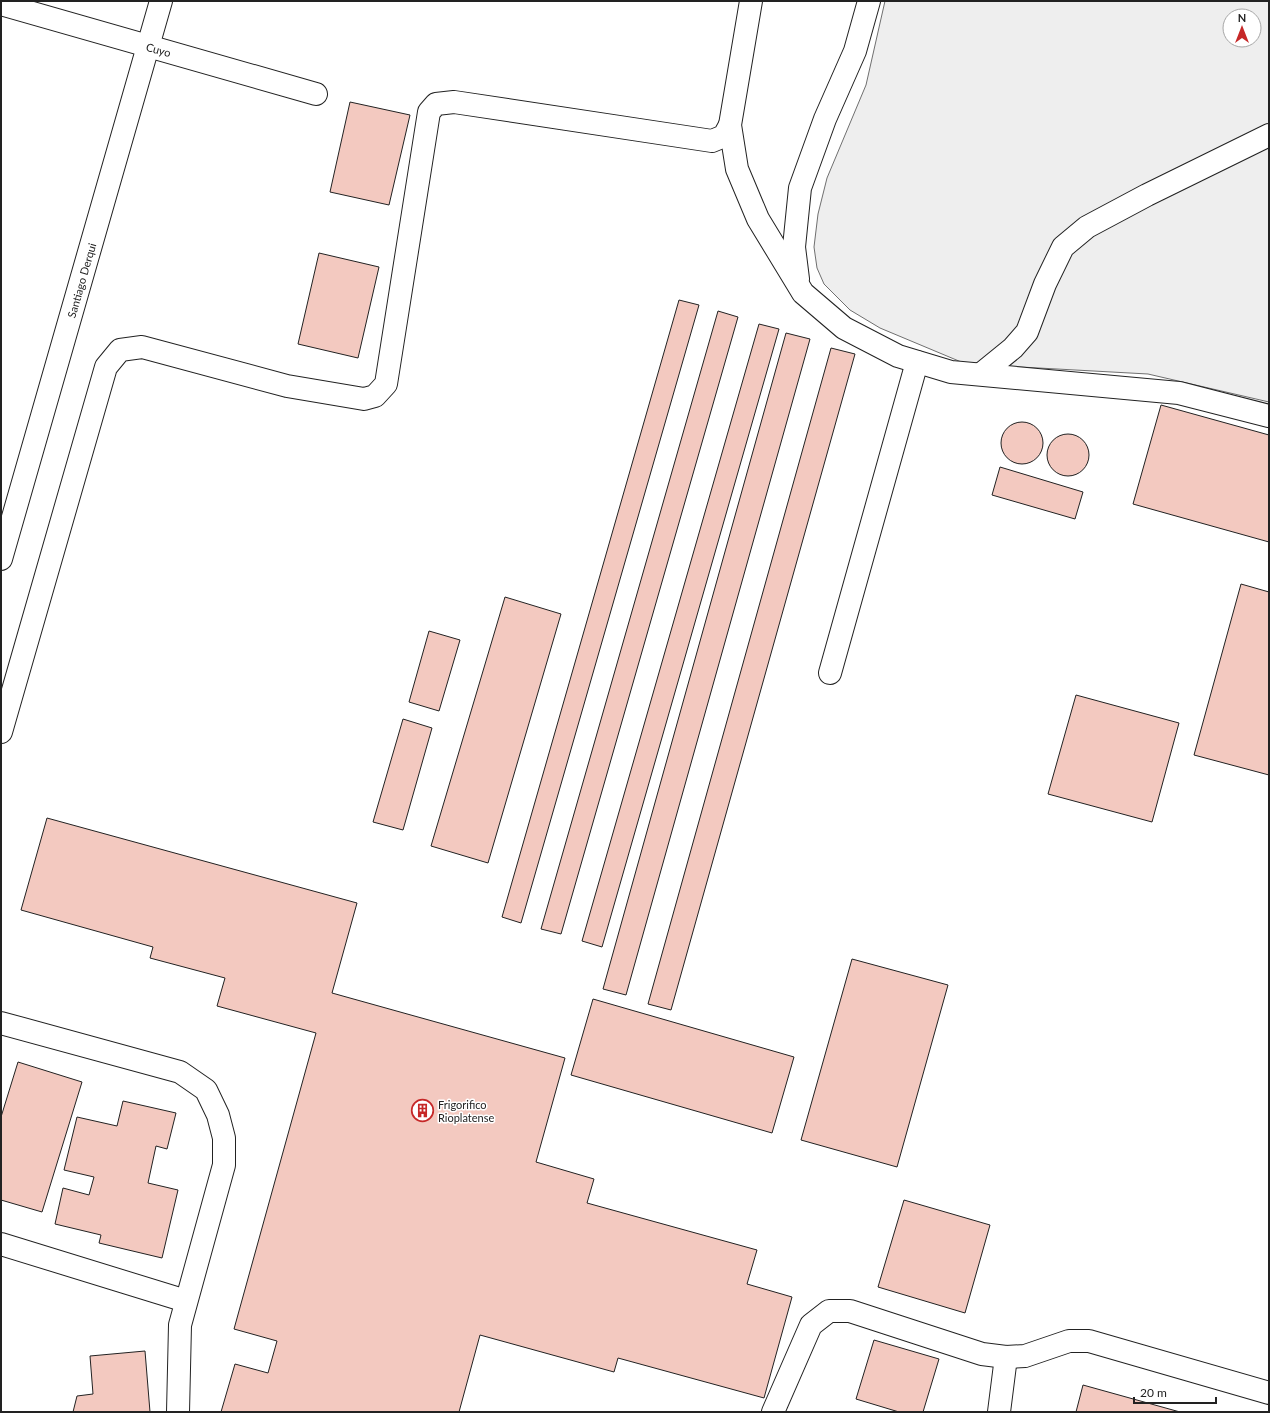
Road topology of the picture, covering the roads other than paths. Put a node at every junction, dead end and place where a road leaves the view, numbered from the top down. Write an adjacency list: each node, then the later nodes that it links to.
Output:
1 (161, 1): 5 (street, Santiago Derqui)
2 (751, 1): 7 (street)
3 (869, 1): 9 (street)
4 (1, 4): 5 (street, Cuyo)
5 (148, 47): 6 (street, Cuyo); 13 (street, Santiago Derqui)
6 (316, 94)
7 (730, 125): 9 (street); 15 (street)
8 (1269, 135): 11 (street)
9 (799, 286): 10 (street)
10 (917, 362): 11 (street); 14 (street)
11 (981, 374): 12 (street)
12 (1269, 416)
13 (1, 559)
14 (830, 673)
15 (1, 732)
16 (1, 1023): 18 (street)
17 (1, 1244): 18 (street)
18 (186, 1301): 21 (street)
19 (1006, 1358): 20 (street); 22 (street); 23 (street)
20 (1269, 1393)
21 (178, 1412)
22 (773, 1412)
23 (999, 1412)

